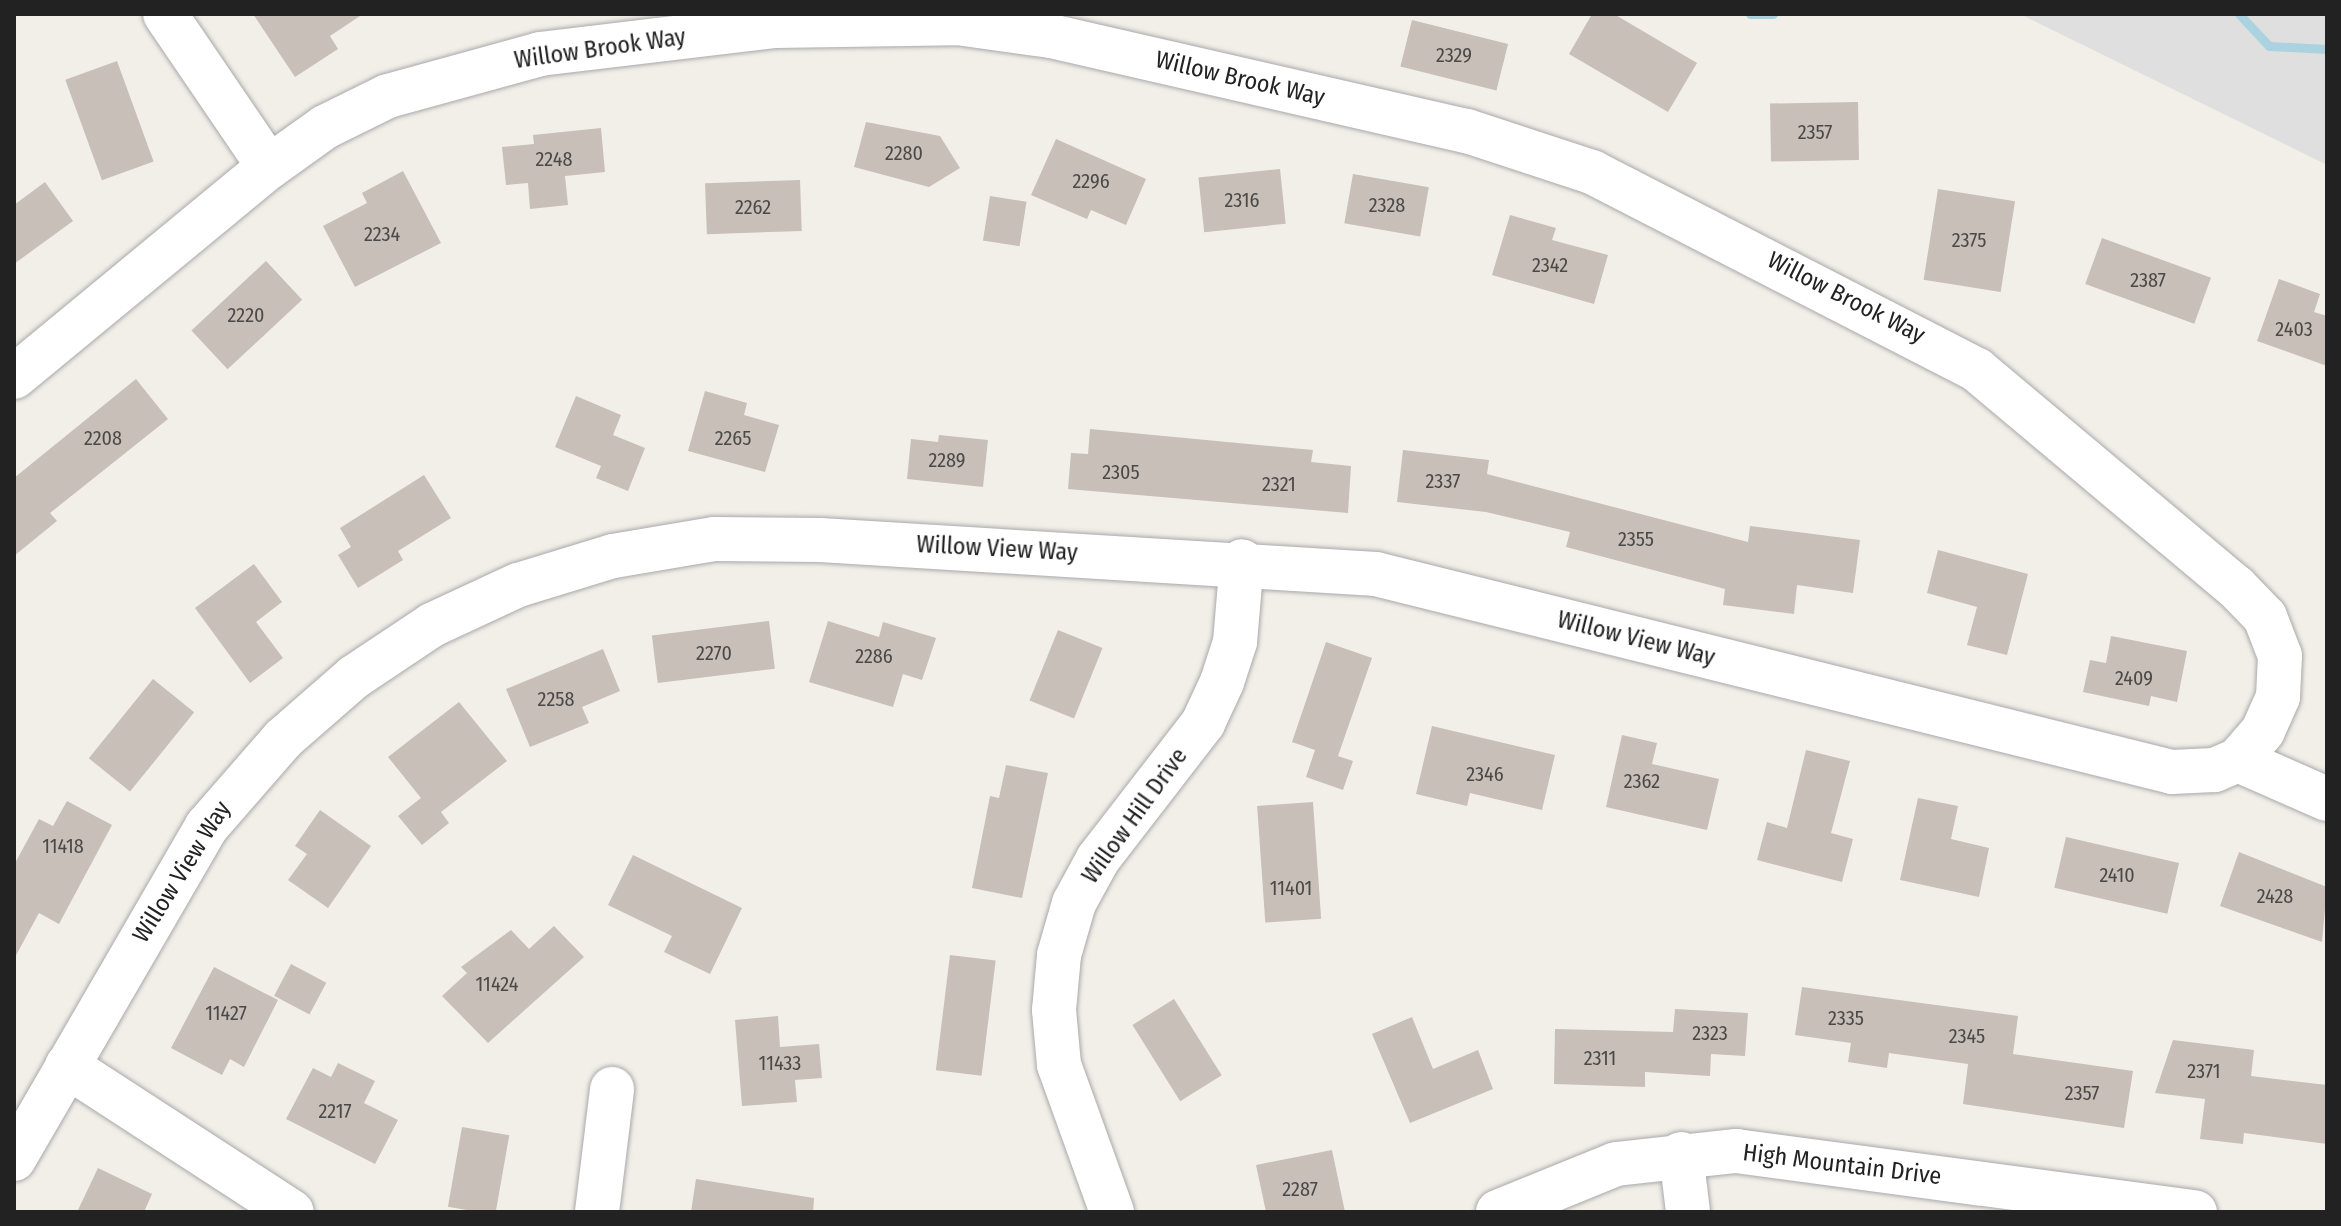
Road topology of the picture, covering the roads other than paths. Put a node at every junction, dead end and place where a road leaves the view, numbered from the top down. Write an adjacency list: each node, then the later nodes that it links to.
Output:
1 (165, 14): 2 (street)
2 (269, 167): 3 (street, Willow Brook Way); 5 (street, Willow Brook Way)
3 (14, 377)
4 (1242, 561): 5 (street, Willow View Way); 7 (street, Willow View Way); 14 (street, Willow Hill Drive)
5 (2238, 760): 6 (street)
6 (2327, 799)
7 (67, 1066): 10 (street, Willow View Way); 12 (street)
8 (612, 1089): 13 (street)
9 (1681, 1154): 11 (street, High Mountain Drive); 15 (street, High Mountain Drive); 16 (street)
10 (14, 1159)
11 (2145, 1209): 17 (street, High Mountain Drive)
12 (292, 1212)
13 (597, 1212)
14 (1112, 1212)
15 (1498, 1212)
16 (1688, 1212)
17 (2195, 1212)

